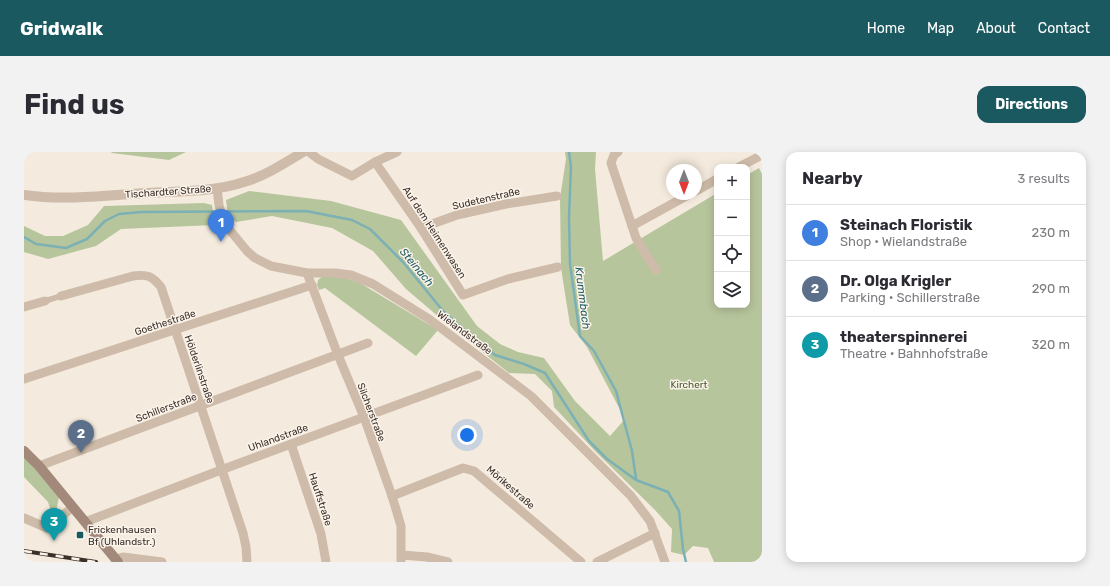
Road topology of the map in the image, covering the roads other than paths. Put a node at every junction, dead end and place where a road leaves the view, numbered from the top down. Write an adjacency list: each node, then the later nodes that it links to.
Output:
1 (304, 152): 9 (street, Tischardter Straße)
2 (309, 152): 6 (street)
3 (398, 152): 6 (street)
4 (618, 152): 14 (street)
5 (762, 155): 7 (street)
6 (375, 162): 15 (street, Auf dem Heimenwasen)
7 (745, 164)
8 (714, 181): 10 (street)
9 (217, 188): 11 (street, Tischardter Straße); 18 (street, Wielandstraße)
10 (702, 188)
11 (24, 195)
12 (558, 196): 15 (street, Sudetenstraße)
13 (679, 200): 14 (street)
14 (632, 226): 17 (street)
15 (421, 228): 16 (street, Auf dem Heimenwasen)
16 (558, 268)
17 (656, 270)
18 (307, 273): 19 (street, Silcherstraße); 38 (street, Wielandstraße)
19 (312, 285): 23 (street, Goethestraße); 25 (street, Silcherstraße)
20 (61, 296): 21 (street); 23 (street, Hölderlinstraße)
21 (44, 301): 22 (street)
22 (24, 307)
23 (175, 331): 27 (street, Goethestraße); 28 (street, Hölderlinstraße)
24 (368, 343): 25 (street, Schillerstraße)
25 (338, 354): 28 (street, Schillerstraße); 29 (street, Silcherstraße)
26 (478, 375): 29 (street, Uhlandstraße)
27 (24, 379)
28 (201, 406): 32 (street, Schillerstraße); 33 (street, Hölderlinstraße)
29 (364, 417): 30 (street, Uhlandstraße); 34 (street, Silcherstraße)
30 (292, 444): 33 (street, Uhlandstraße); 43 (street, Hauffstraße)
31 (24, 451): 32 (main road)
32 (39, 466): 35 (main road)
33 (222, 470): 37 (street, Uhlandstraße); 42 (street, Hölderlinstraße)
34 (392, 496): 39 (street, Silcherstraße); 45 (street, Mörikestraße)
35 (73, 507): 36 (street); 37 (main road)
36 (24, 518)
37 (85, 522): 40 (main road)
38 (655, 534): 46 (street); 47 (street, Wielandstraße)
39 (401, 558): 44 (street)
40 (117, 561): 41 (street)
41 (162, 562)
42 (247, 562)
43 (326, 562)
44 (448, 562)
45 (581, 562)
46 (597, 562)
47 (665, 562)

